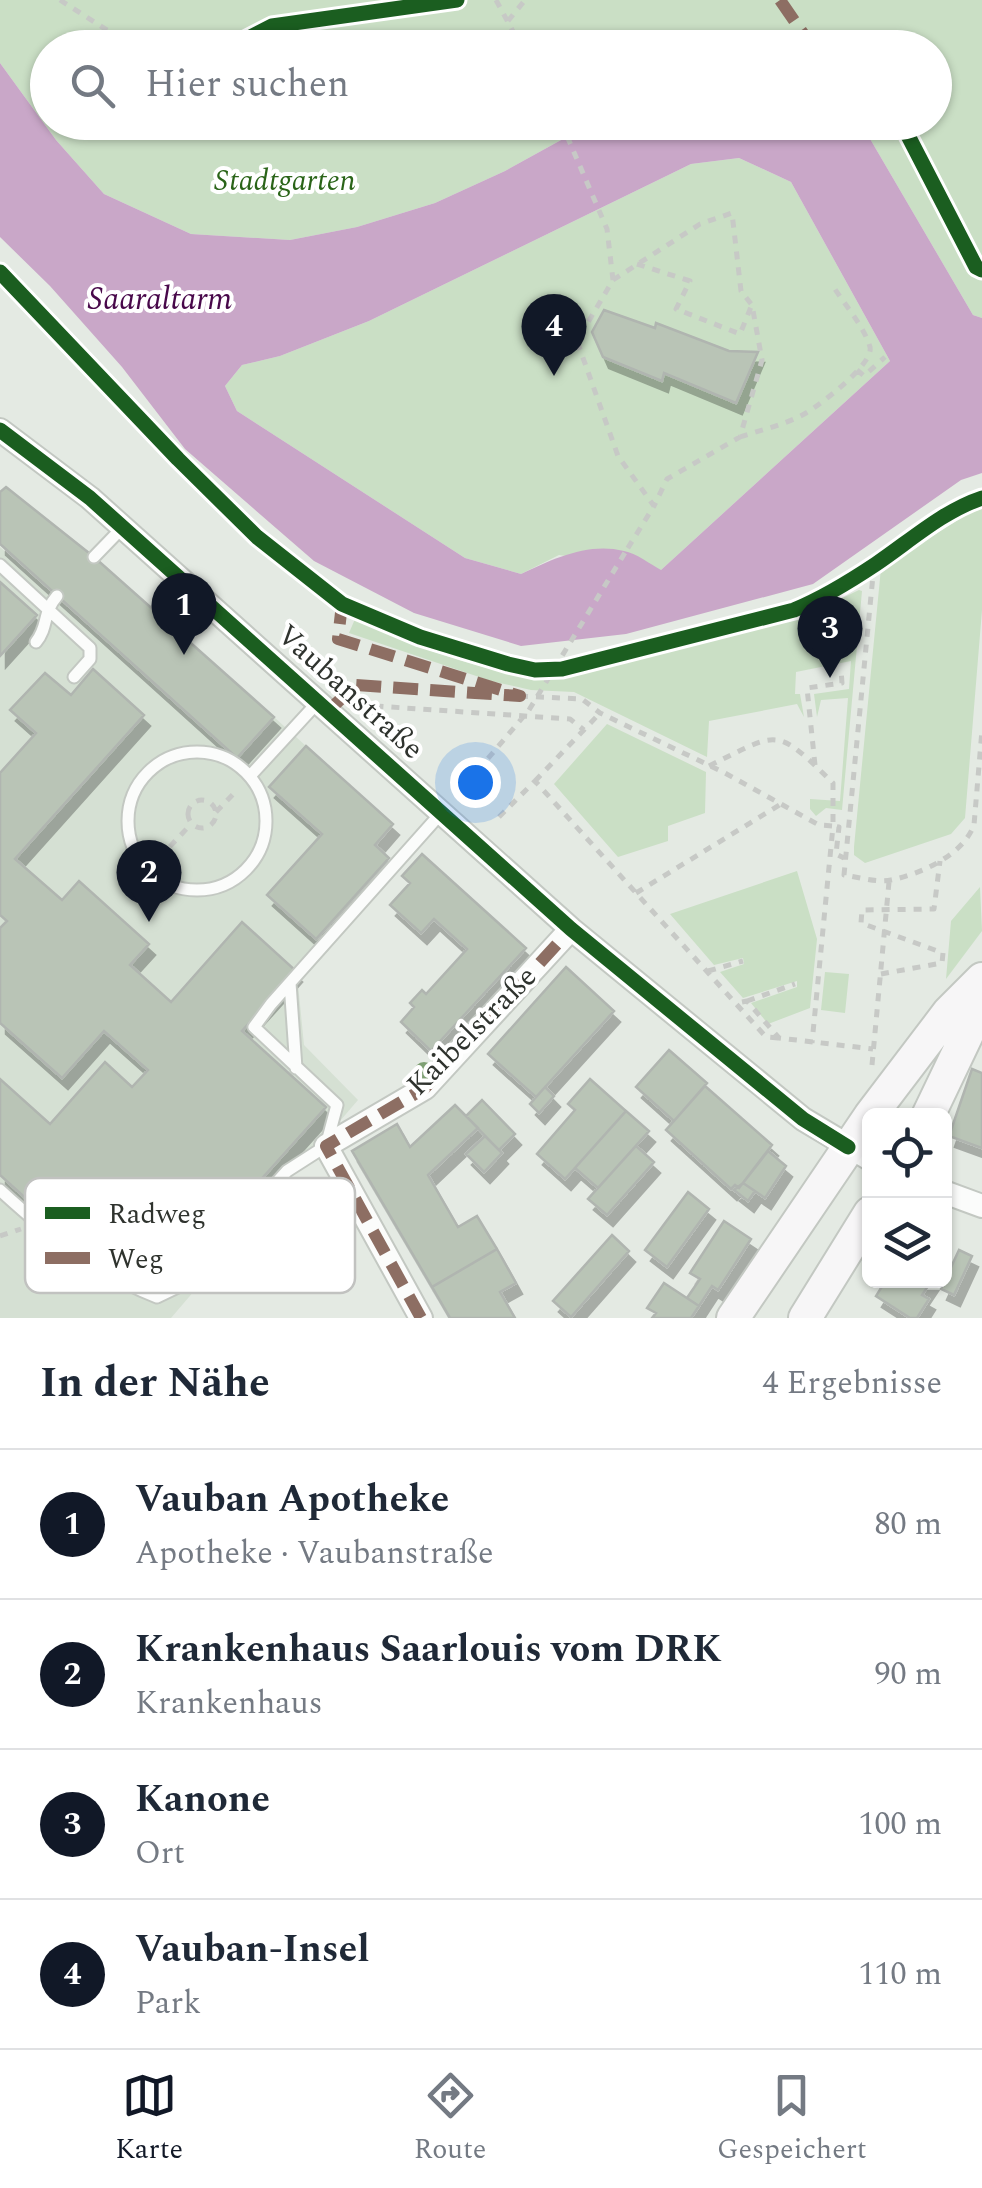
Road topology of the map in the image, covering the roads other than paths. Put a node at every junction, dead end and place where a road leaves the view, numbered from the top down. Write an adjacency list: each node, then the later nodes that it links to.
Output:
1 (0, 430): 2 (street, Vaubanstraße)
2 (122, 527): 3 (lane); 9 (street, Vaubanstraße)
3 (94, 557)
4 (0, 565): 6 (lane)
5 (57, 596): 6 (lane)
6 (47, 607): 7 (lane); 8 (lane)
7 (36, 642)
8 (74, 677)
9 (320, 700): 10 (lane); 11 (street, Vaubanstraße)
10 (250, 776): 10 (lane)
11 (442, 812): 12 (street, Vaubanstraße); 14 (lane)
12 (571, 929): 19 (street, Kaibelstraße); 20 (street, Vaubanstraße)
13 (982, 979): 17 (street)
14 (290, 984): 16 (lane); 16 (lane)
15 (982, 1003): 18 (street)
16 (296, 1068): 19 (lane)
17 (876, 1108)
18 (932, 1108)
19 (326, 1146): 21 (lane); 22 (street)
20 (859, 1153): 30 (street)
21 (281, 1178)
22 (344, 1178)
23 (0, 1190): 27 (lane)
24 (952, 1195): 26 (street)
25 (355, 1199): 29 (street)
26 (982, 1206)
27 (25, 1212)
28 (862, 1226): 31 (street)
29 (421, 1318)
30 (733, 1318)
31 (805, 1318)

